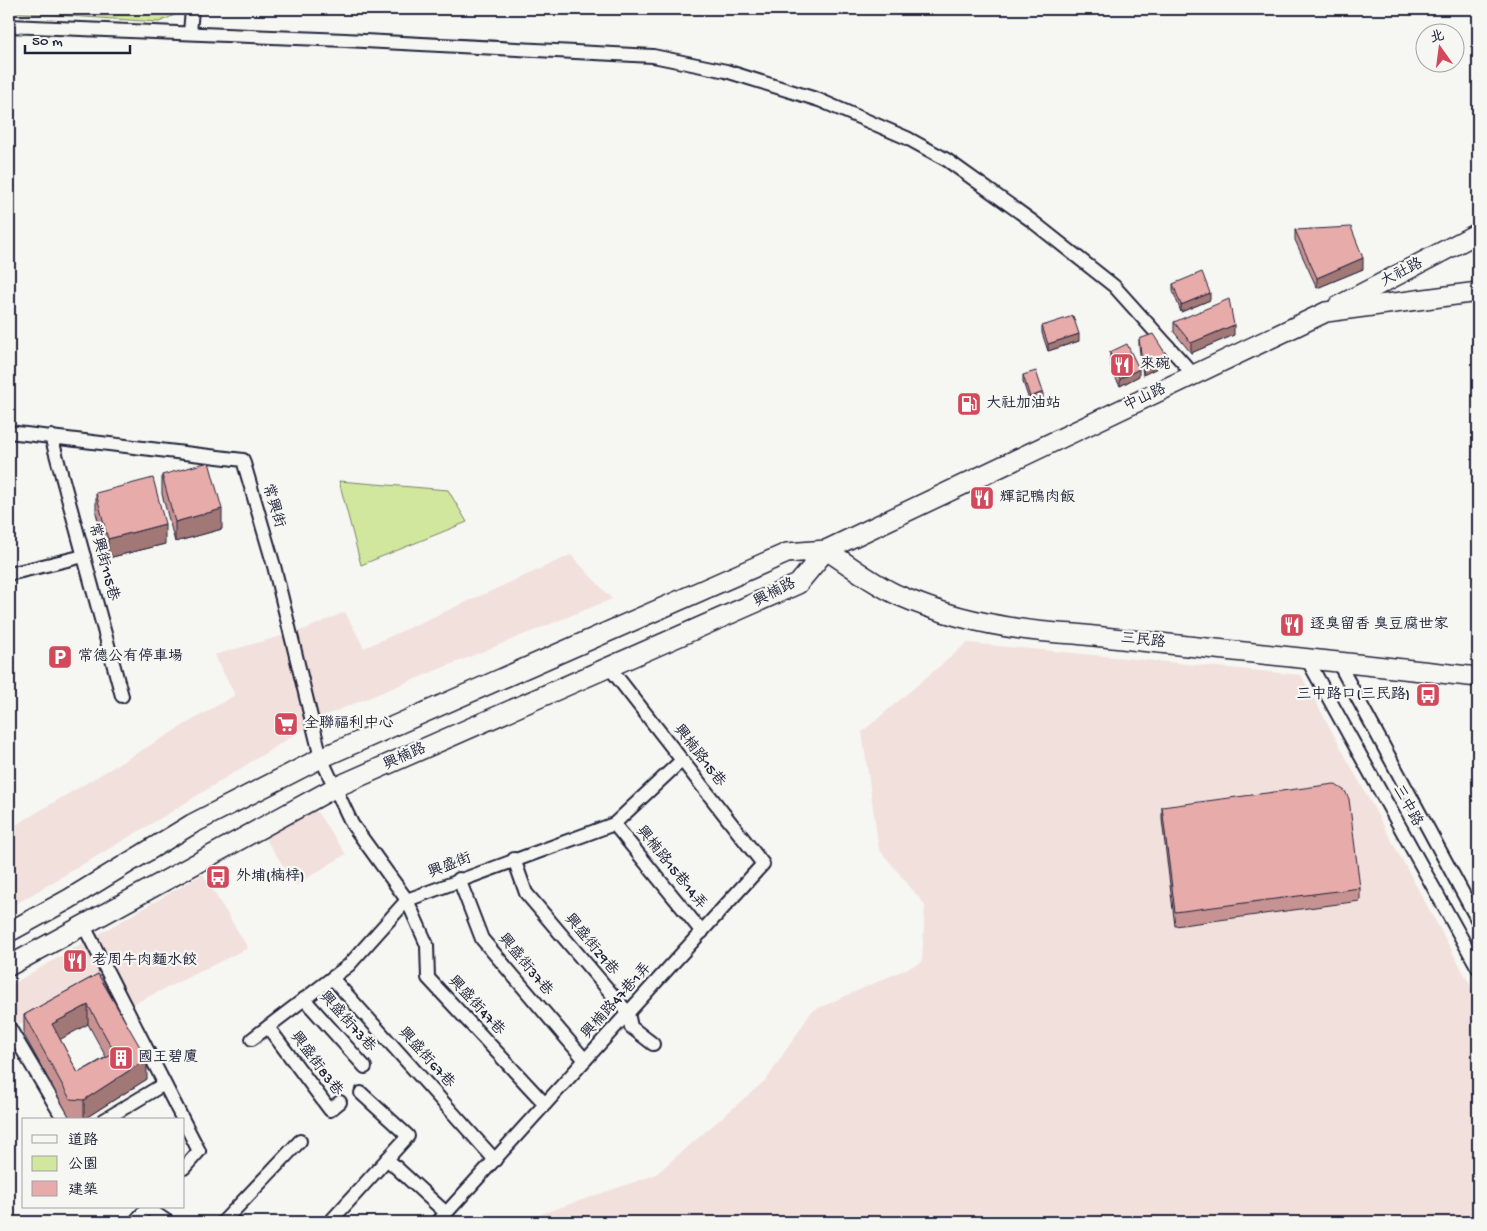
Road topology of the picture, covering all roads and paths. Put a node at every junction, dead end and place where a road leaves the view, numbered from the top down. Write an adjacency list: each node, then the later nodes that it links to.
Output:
1 (192, 9): 3 (street)
2 (9, 26): 3 (street)
3 (190, 33): 7 (street)
4 (1478, 234): 6 (street, 大社路)
5 (1478, 292): 6 (street, 中山路)
6 (1326, 312): 7 (street, 中山路)
7 (1194, 375): 10 (street, 中山路)
8 (9, 432): 9 (street, 常興街)
9 (51, 436): 11 (street, 常興街115巷); 18 (street, 常興街)
10 (826, 550): 13 (street, 三民路); 15 (street, 興楠路); 18 (street, 興楠路)
11 (84, 556): 12 (street); 17 (street, 常興街115巷)
12 (9, 574)
13 (1307, 659): 14 (street, 三民路); 31 (street, 三中路)
14 (1338, 662): 16 (street, 三民路); 26 (street)
15 (610, 668): 19 (street, 興楠路15巷); 20 (street, 興楠路)
16 (1478, 677)
17 (122, 696)
18 (322, 758): 20 (street, 常興街); 28 (street, 興楠路)
19 (682, 760): 21 (street, 興盛街); 23 (street, 興楠路15巷)
20 (336, 787): 25 (street, 興盛街47巷); 27 (street, 興楠路)
21 (614, 824): 22 (street, 興盛街); 29 (street, 興楠路15巷14弄)
22 (514, 859): 24 (street, 興盛街); 34 (street, 興盛街29巷)
23 (763, 864): 29 (street, 興楠路47巷1弄)
24 (459, 879): 25 (street, 興盛街); 39 (street, 興盛街37巷)
25 (407, 900): 32 (street, 興盛街); 44 (street, 興盛街47巷)
26 (1478, 921)
27 (84, 926): 30 (street, 興楠路); 41 (street)
28 (9, 932)
29 (702, 932): 34 (street, 興楠路47巷1弄)
30 (9, 966)
31 (1478, 968)
32 (332, 978): 33 (street, 興盛街); 51 (street, 興盛街67巷)
33 (304, 999): 36 (street, 興盛街); 40 (street, 興盛街73巷)
34 (628, 1013): 38 (street, 興盛街29巷); 39 (street, 興楠路47巷1弄)
35 (9, 1027): 45 (street)
36 (268, 1027): 37 (street, 興盛街); 43 (street, 興盛街83巷)
37 (252, 1039)
38 (653, 1044)
39 (585, 1060): 44 (street, 興楠路47巷1弄)
40 (365, 1067)
41 (164, 1084): 46 (street); 47 (street)
42 (361, 1093): 50 (street)
43 (340, 1102)
44 (545, 1104): 51 (street, 興楠路47巷1弄)
45 (63, 1118)
46 (107, 1118)
47 (181, 1118)
48 (185, 1125): 52 (street)
49 (300, 1141): 57 (street)
50 (387, 1159): 54 (street); 58 (street)
51 (495, 1160): 54 (street, 興楠路47巷1弄)
52 (185, 1167)
53 (147, 1208): 55 (street); 56 (street)
54 (442, 1218)
55 (135, 1222)
56 (168, 1222)
57 (223, 1222)
58 (330, 1222)

